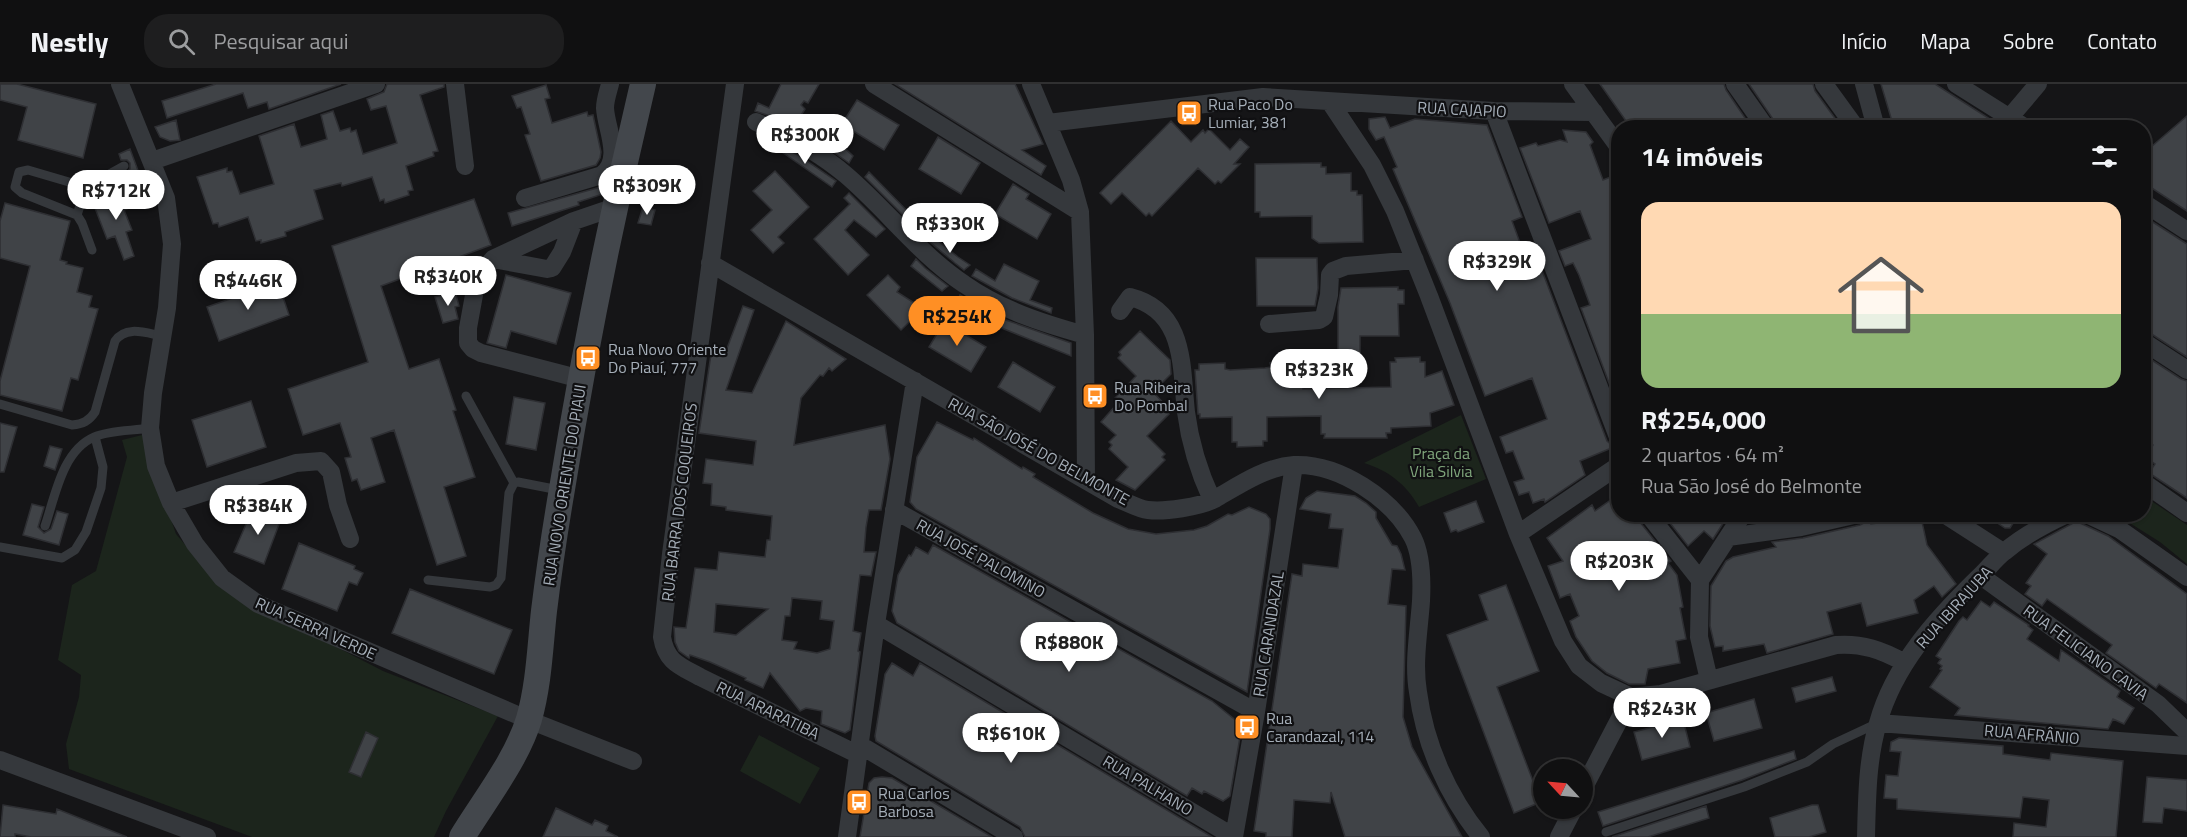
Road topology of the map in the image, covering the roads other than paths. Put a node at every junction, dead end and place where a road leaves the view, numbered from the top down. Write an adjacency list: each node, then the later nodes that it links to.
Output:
1 (120, 84): 27 (street, RUA SERRA VERDE)
2 (376, 84): 27 (street)
3 (455, 84): 29 (street)
4 (609, 84): 31 (street)
5 (643, 84): 32 (street, RUA NOVO ORIENTE DO PIAUI)
6 (735, 84): 41 (street, RUA BARRA DOS COQUEIROS)
7 (874, 84): 34 (street)
8 (1573, 84): 18 (street)
9 (1735, 84): 20 (street)
10 (1824, 84): 21 (street)
11 (1864, 84): 22 (street)
12 (1956, 84): 19 (street)
13 (2038, 84): 19 (street)
14 (1038, 86): 25 (street)
15 (1260, 91): 16 (street, RUA CAJAPIO); 25 (street, RUA CAJAPIO)
16 (1330, 102): 17 (street, RUA CAJAPIO); 40 (street)
17 (1494, 111): 18 (street, RUA CAJAPIO); 52 (street)
18 (1594, 112): 26 (street)
19 (2010, 117): 23 (street)
20 (1760, 120)
21 (1850, 120)
22 (1874, 120)
23 (2014, 120)
24 (756, 122): 44 (street)
25 (1048, 123): 34 (street)
26 (1611, 136)
27 (148, 162): 45 (street, RUA SERRA VERDE)
28 (124, 166): 30 (lane)
29 (465, 166)
30 (86, 187): 35 (lane); 35 (lane)
31 (525, 198)
32 (615, 207): 36 (street); 48 (street, RUA NOVO ORIENTE DO PIAUI)
33 (2151, 208): 37 (street)
34 (1080, 212): 44 (street)
35 (77, 215): 38 (lane)
36 (574, 221): 39 (street); 39 (street)
37 (2187, 231)
38 (92, 250)
39 (493, 259): 48 (street)
40 (1415, 260): 43 (street); 72 (street)
41 (710, 263): 49 (street, RUA SÃO JOSÉ DO BELMONTE); 83 (street, RUA BARRA DOS COQUEIROS)
42 (1120, 311): 61 (street)
43 (1269, 324)
44 (1085, 335): 57 (street)
45 (162, 336): 51 (lane); 53 (street, RUA SERRA VERDE)
46 (2151, 347): 47 (street)
47 (2187, 370)
48 (581, 379): 60 (street, RUA NOVO ORIENTE DO PIAUI)
49 (915, 381): 57 (street, RUA SÃO JOSÉ DO BELMONTE); 63 (street)
50 (466, 396): 58 (lane)
51 (0, 404)
52 (1611, 418)
53 (150, 428): 54 (lane); 62 (street, RUA SERRA VERDE)
54 (94, 437): 71 (lane); 75 (lane)
55 (1294, 465): 61 (street, RUA SÃO JOSÉ DO BELMONTE); 86 (street, RUA CARANDAZAL); 103 (street, RUA SÃO JOSÉ DO BELMONTE)
56 (1611, 475): 72 (street)
57 (1086, 480): 61 (street, RUA SÃO JOSÉ DO BELMONTE)
58 (514, 483): 60 (lane); 79 (lane)
59 (2151, 488): 64 (street)
60 (562, 490): 87 (street, RUA NOVO ORIENTE DO PIAUI)
61 (1212, 500)
62 (171, 503): 74 (street); 87 (street, RUA SERRA VERDE)
63 (894, 510): 81 (street); 86 (street, RUA JOSÉ PALOMINO)
64 (2187, 513)
65 (1654, 522): 80 (street)
66 (1738, 522): 73 (street)
67 (1823, 522): 73 (street)
68 (1956, 522): 76 (street)
69 (2050, 522): 76 (street, RUA IBIRAJUBA)
70 (2104, 522): 78 (street)
71 (45, 526)
72 (1518, 534): 85 (street)
73 (1728, 537): 80 (street)
74 (350, 539)
75 (0, 547)
76 (2003, 552): 77 (street, RUA IBIRAJUBA)
77 (1981, 576): 82 (street, RUA IBIRAJUBA); 89 (street, RUA FELICIANO CAVIA)
78 (2187, 577)
79 (428, 580)
80 (1700, 580): 84 (street)
81 (876, 624): 91 (street); 102 (street, RUA PALHANO)
82 (1905, 663): 84 (street); 88 (street, RUA IBIRAJUBA)
83 (678, 664): 91 (street, RUA ARARATIBA)
84 (1709, 680): 85 (street)
85 (1631, 697): 94 (street)
86 (1256, 712): 102 (street, RUA CARANDAZAL)
87 (529, 720): 93 (street, RUA SERRA VERDE); 99 (street, RUA NOVO ORIENTE DO PIAUI)
88 (1878, 723): 90 (street, RUA AFRÂNIO); 97 (lane); 105 (street, RUA IBIRAJUBA)
89 (2187, 732)
90 (2187, 746)
91 (859, 750): 100 (street); 101 (street, RUA ARARATIBA)
92 (0, 760): 96 (street)
93 (633, 761)
94 (1593, 770)
95 (1568, 819): 104 (street)
96 (160, 828): 98 (street)
97 (1606, 832)
98 (207, 837)
99 (462, 837)
100 (847, 837)
101 (1014, 837)
102 (1234, 837)
103 (1480, 837)
104 (1559, 837)
105 (1866, 837)

